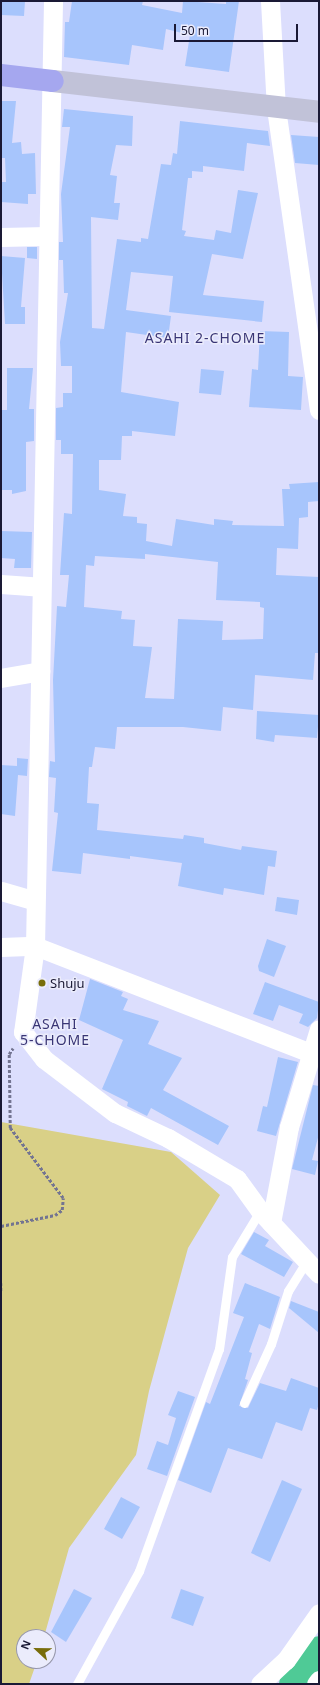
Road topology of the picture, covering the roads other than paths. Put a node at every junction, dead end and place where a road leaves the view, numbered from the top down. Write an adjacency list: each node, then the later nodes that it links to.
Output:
1 (53, 1): 4 (street)
2 (270, 1): 5 (street)
3 (1, 75): 4 (highway)
4 (53, 81): 5 (street); 7 (street)
5 (276, 108): 6 (street); 9 (street)
6 (319, 112)
7 (47, 236): 8 (street); 11 (street)
8 (1, 237)
9 (319, 410)
10 (1, 584): 11 (street)
11 (40, 587): 12 (street)
12 (40, 671): 13 (street); 15 (street)
13 (1, 678)
14 (1, 891): 15 (street)
15 (36, 901): 16 (street)
16 (35, 946): 17 (street); 19 (street); 20 (street)
17 (1, 947)
18 (319, 1029): 19 (street)
19 (316, 1054): 20 (street)
20 (265, 1217): 21 (street); 25 (lane)
21 (313, 1268): 22 (lane)
22 (244, 1404)
23 (319, 1613): 26 (street)
24 (319, 1680): 27 (street)
25 (77, 1684)
26 (260, 1684)
27 (316, 1684)

